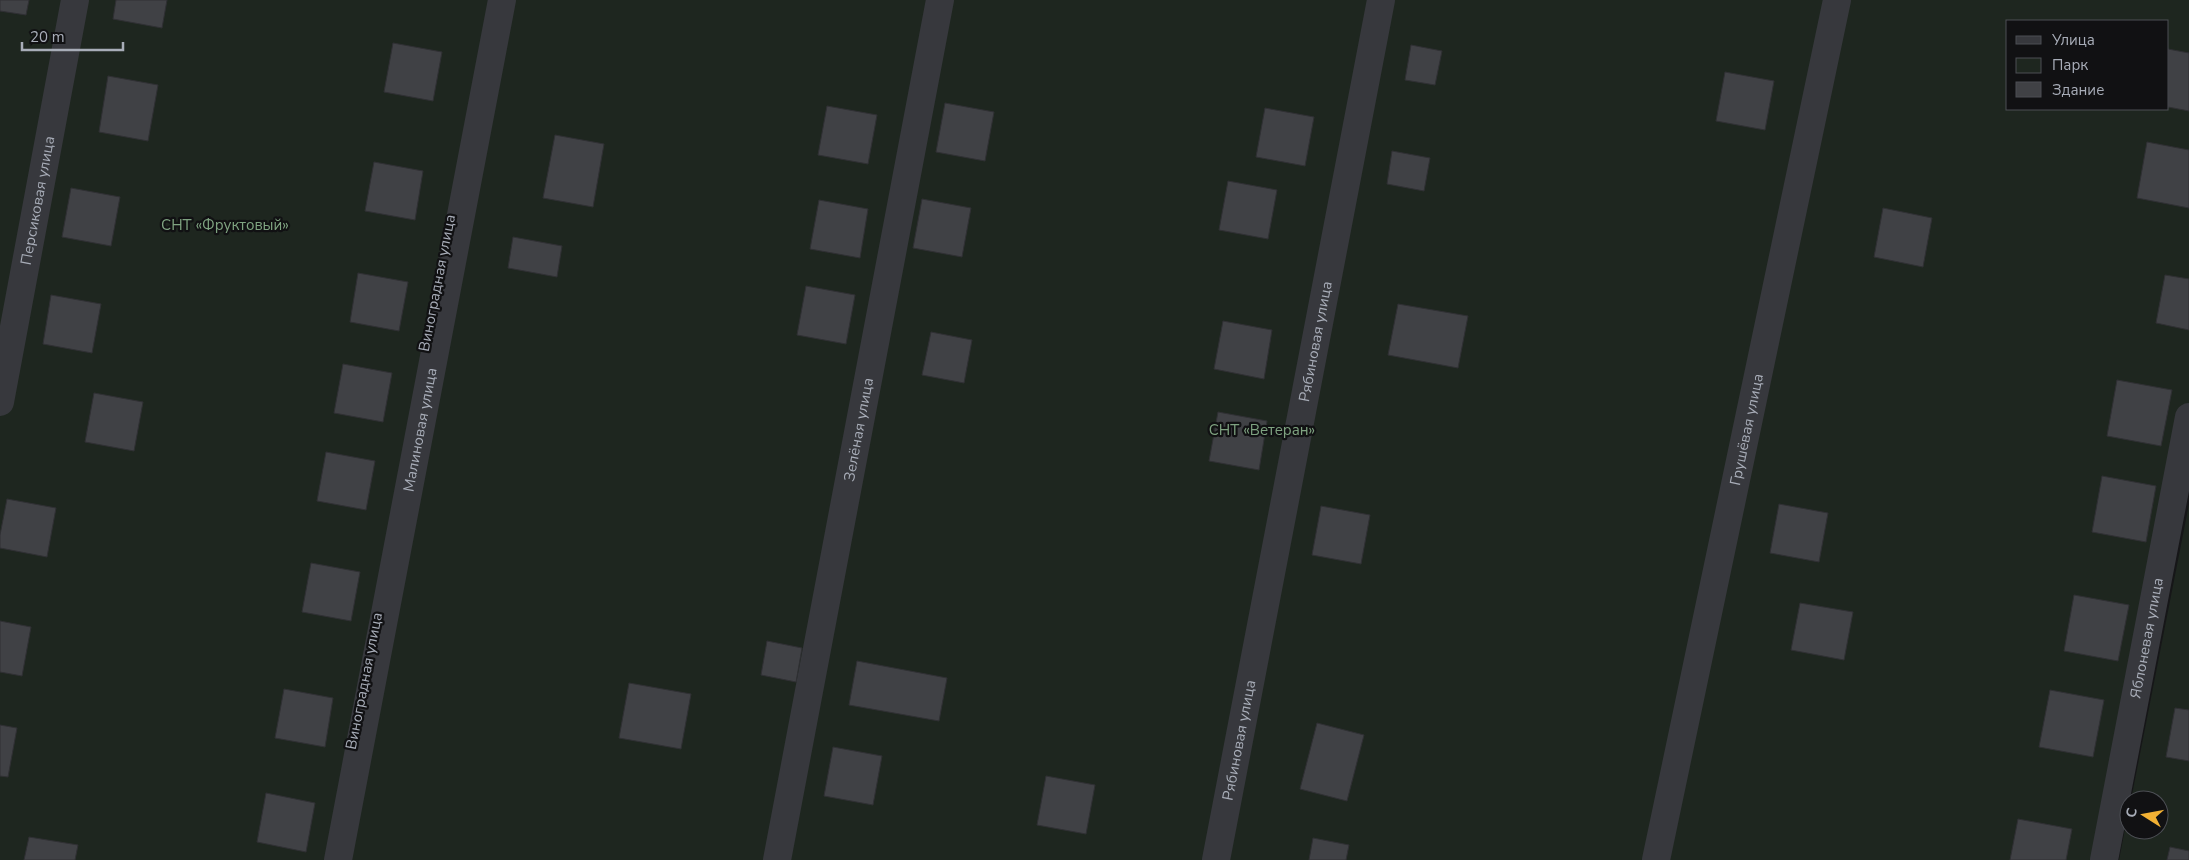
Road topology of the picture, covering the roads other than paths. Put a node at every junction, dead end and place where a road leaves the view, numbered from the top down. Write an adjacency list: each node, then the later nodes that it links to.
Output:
1 (75, 0): 7 (street, Персиковая улица)
2 (490, 0): 9 (street, Виноградная улица)
3 (502, 0): 10 (street, Малиновая улица)
4 (940, 0): 11 (street, Зелёная улица)
5 (1381, 0): 12 (street, Рябиновая улица)
6 (1837, 0): 13 (street, Грушёвая улица)
7 (0, 402)
8 (2189, 417): 14 (street, Яблоневая улица)
9 (330, 860)
10 (338, 860)
11 (777, 860)
12 (1216, 860)
13 (1656, 860)
14 (2104, 860)

